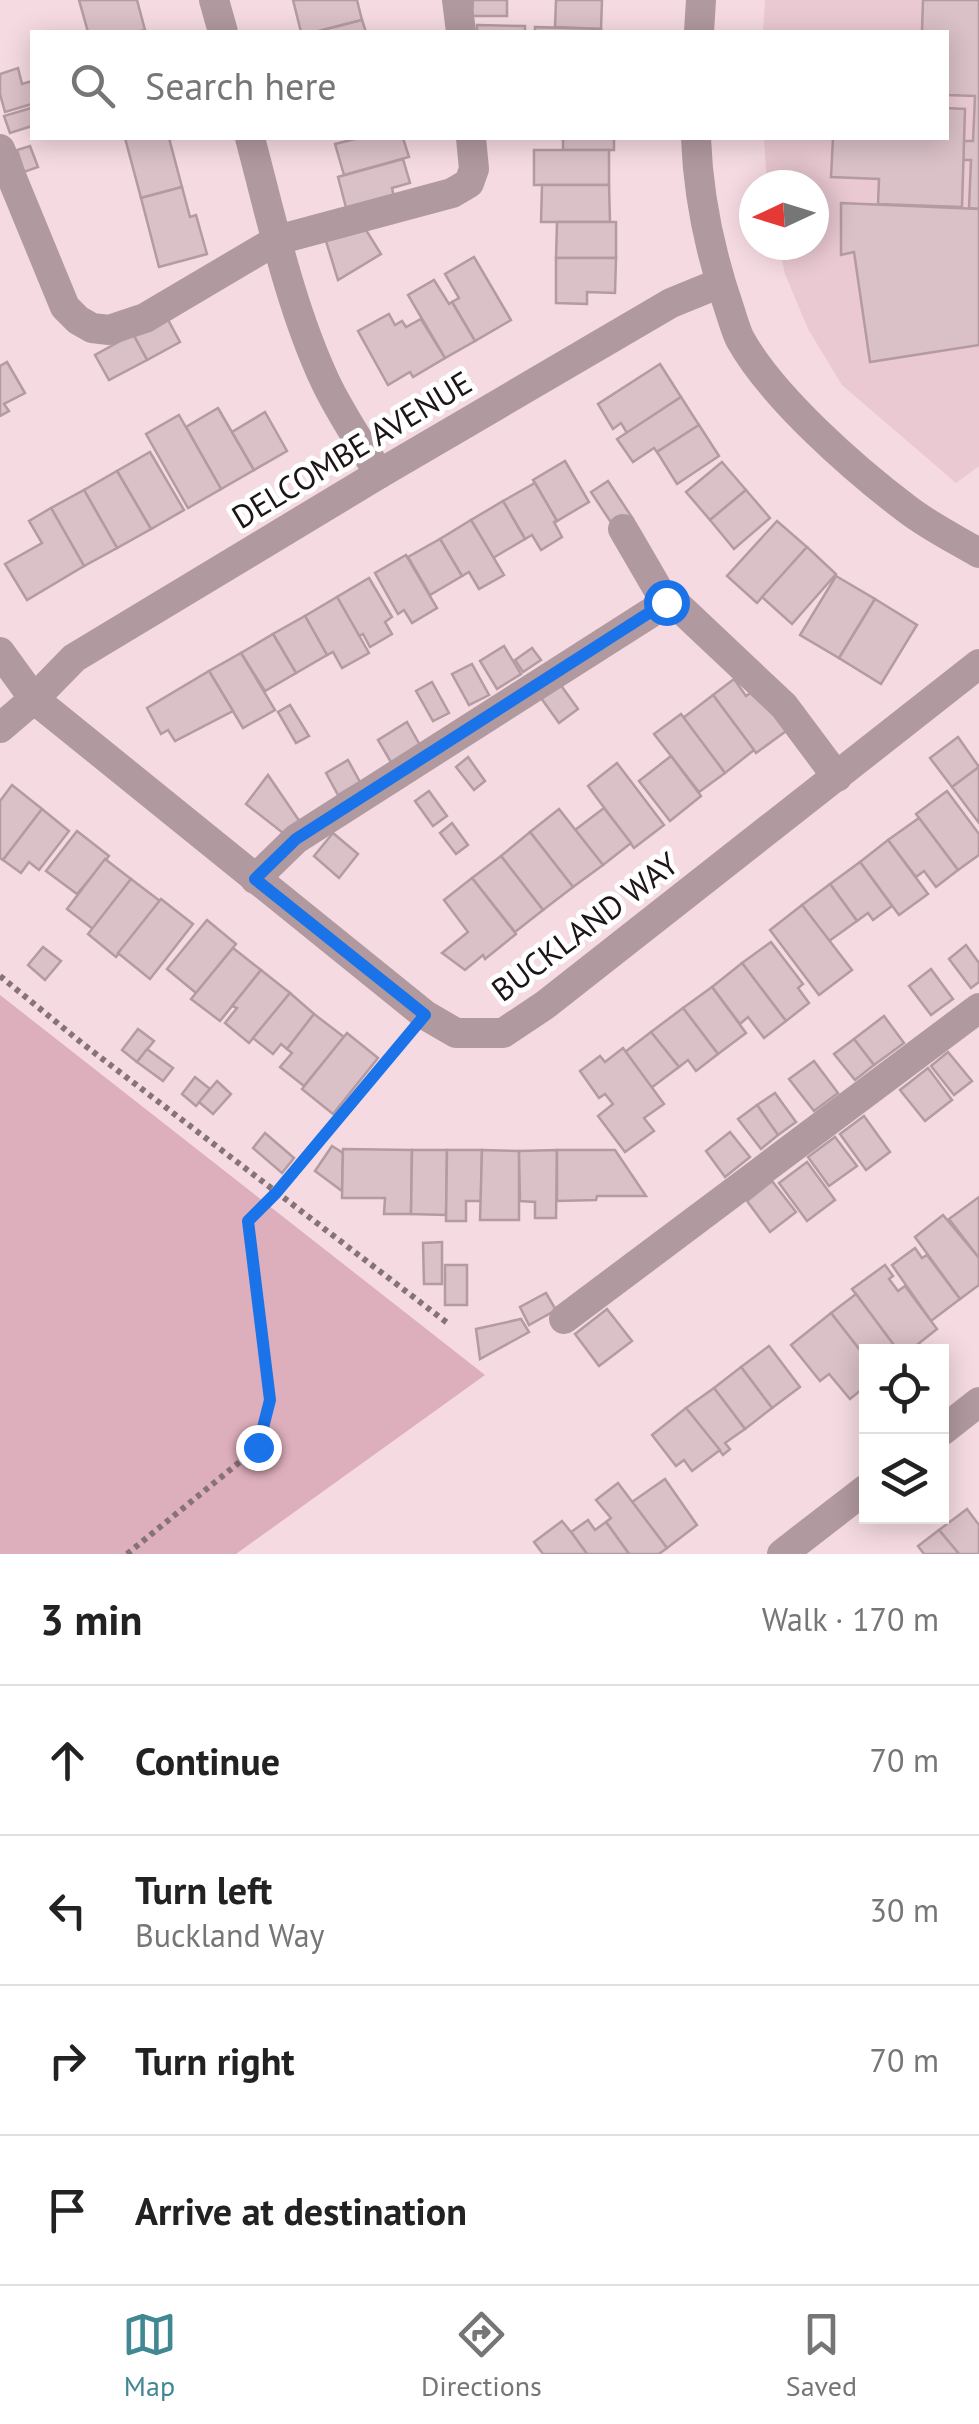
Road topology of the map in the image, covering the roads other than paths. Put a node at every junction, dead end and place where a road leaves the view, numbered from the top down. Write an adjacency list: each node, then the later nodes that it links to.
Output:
1 (214, 0): 4 (street)
2 (457, 0): 5 (street)
3 (702, 0): 6 (street)
4 (222, 30)
5 (460, 30)
6 (699, 30)
7 (251, 140): 11 (street)
8 (471, 140): 11 (street)
9 (696, 140): 12 (street)
10 (0, 149): 11 (street)
11 (277, 240): 13 (street)
12 (720, 283): 13 (street, DELCOMBE AVENUE); 15 (street)
13 (379, 474): 19 (street, DELCOMBE AVENUE)
14 (623, 529): 16 (street)
15 (979, 553)
16 (666, 602): 21 (street); 22 (street)
17 (0, 652): 19 (street, BUCKLAND WAY)
18 (979, 664): 21 (street, BUCKLAND WAY)
19 (34, 699): 20 (street, DELCOMBE AVENUE); 22 (street, BUCKLAND WAY)
20 (0, 728)
21 (836, 777): 22 (street, BUCKLAND WAY)
22 (255, 879)
23 (979, 1008): 24 (street)
24 (564, 1319)
25 (979, 1402): 26 (street)
26 (949, 1425)
27 (859, 1494): 28 (street)
28 (813, 1530): 29 (street); 30 (street)
29 (782, 1554)
30 (832, 1554)

